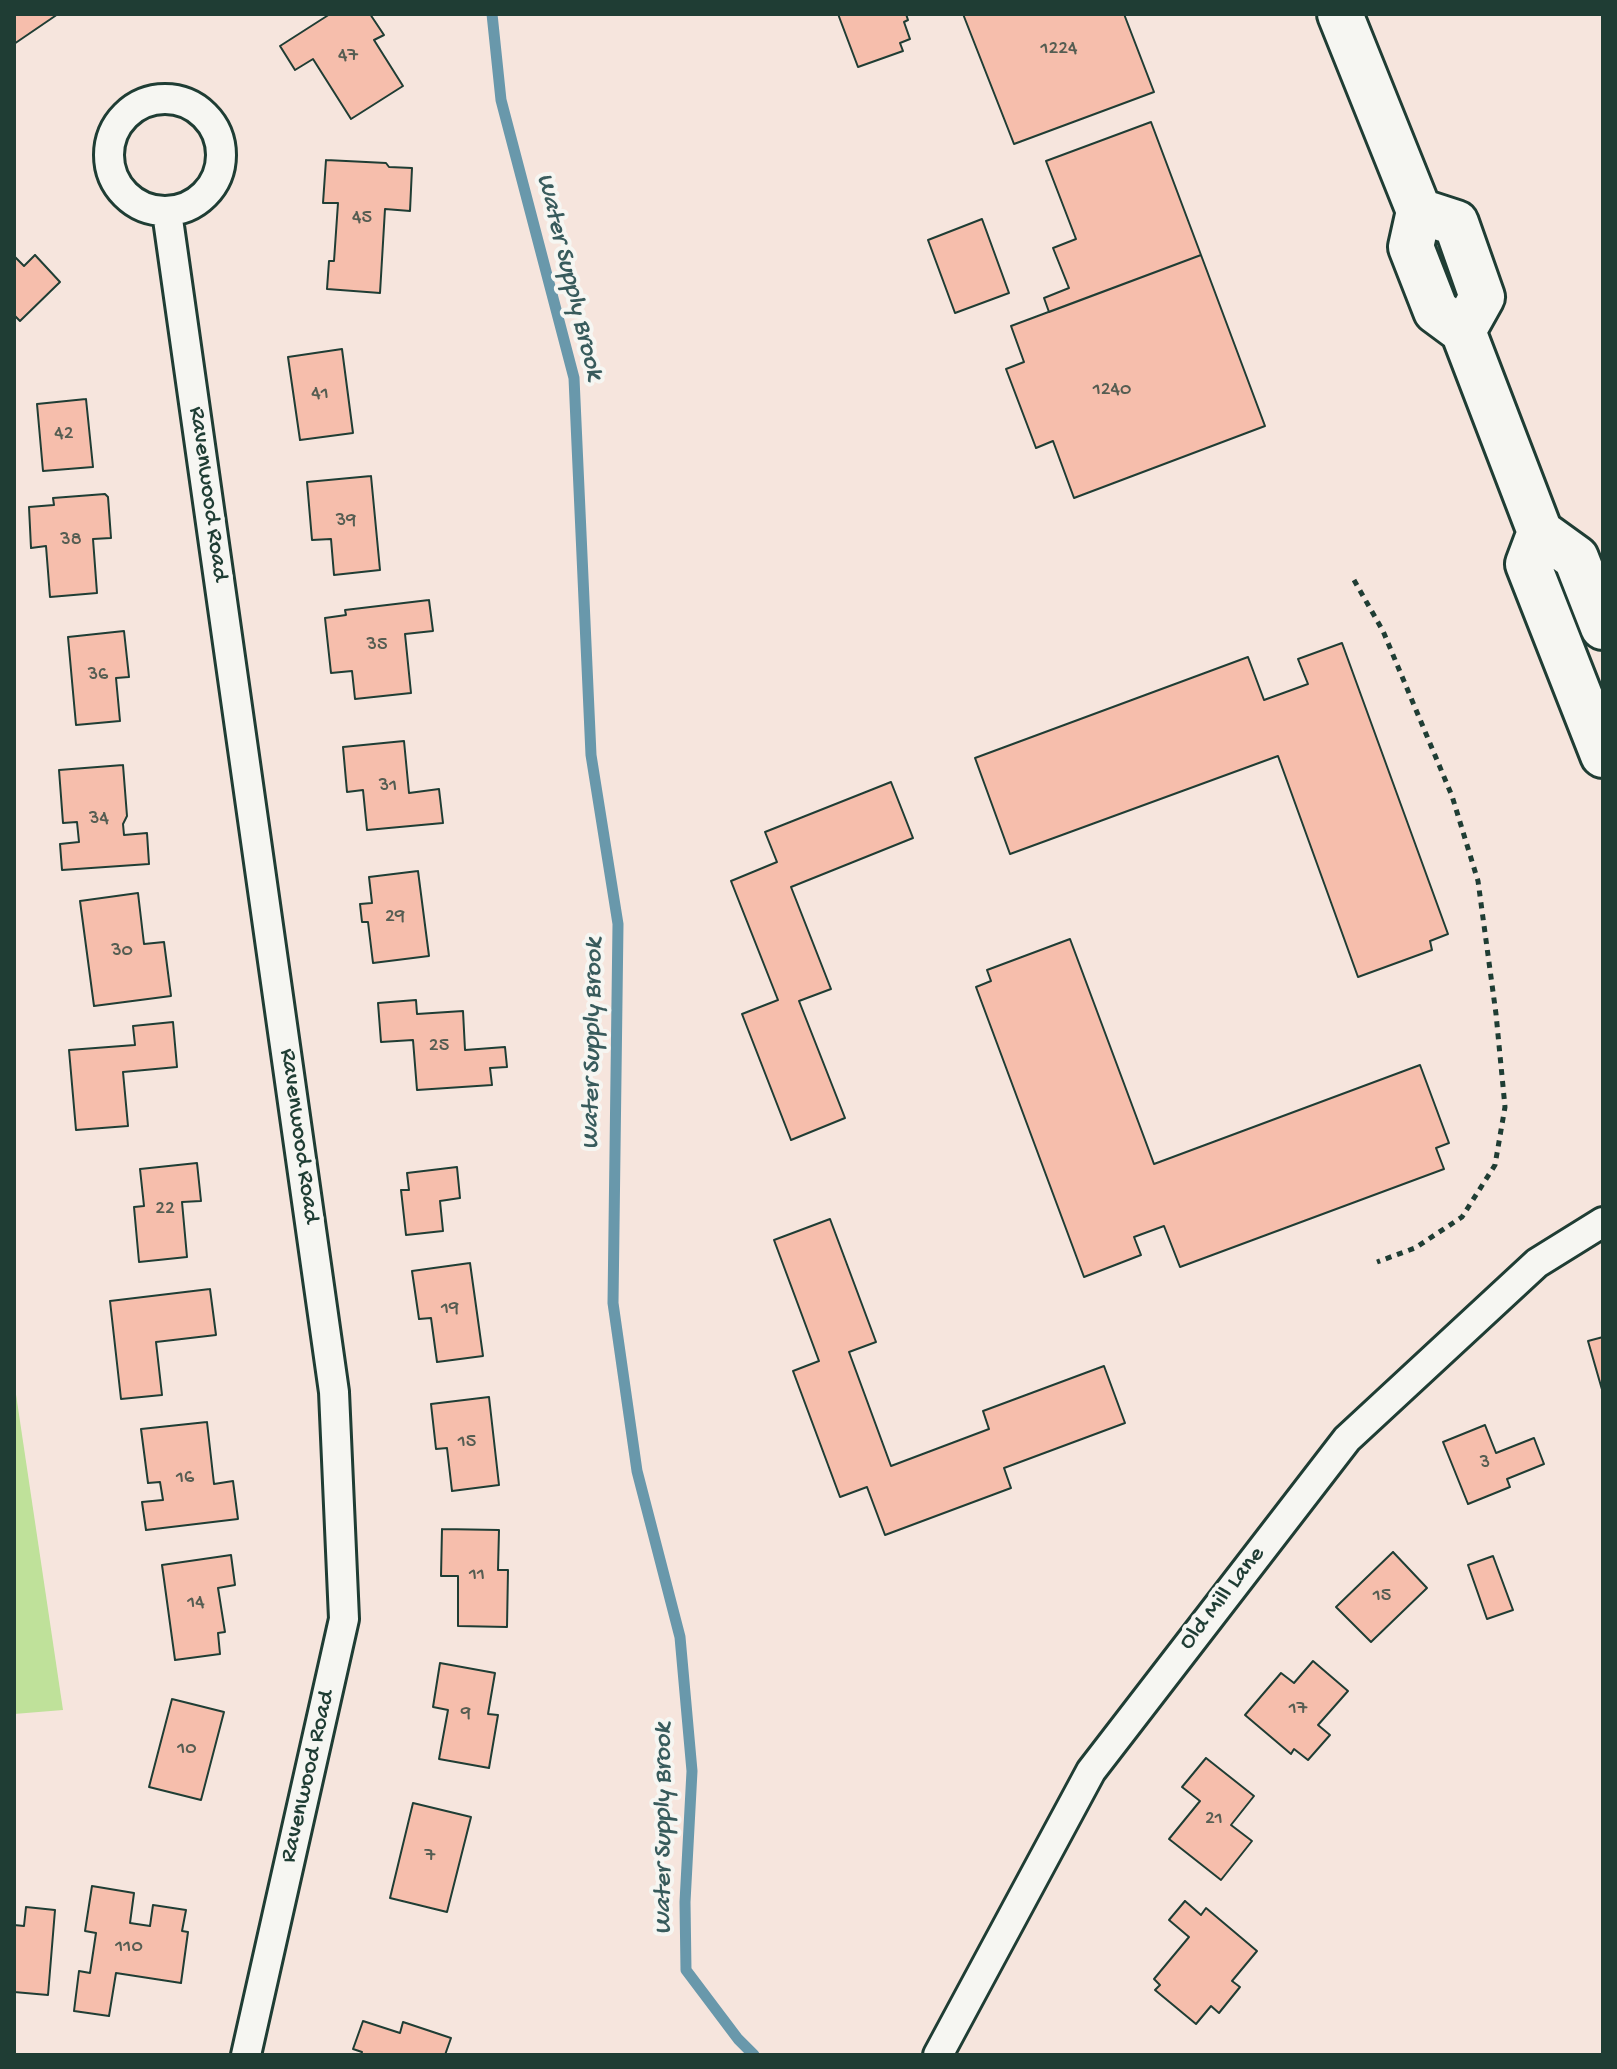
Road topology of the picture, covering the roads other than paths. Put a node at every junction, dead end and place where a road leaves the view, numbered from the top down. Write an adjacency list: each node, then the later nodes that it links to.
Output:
1 (1340, 14): 3 (main road)
2 (167, 212): 2 (street); 7 (street, Ravenwood Road)
3 (1540, 532): 4 (main road); 5 (main road)
4 (1603, 627)
5 (1603, 755)
6 (1603, 1222): 8 (street, Old Mill Lane)
7 (246, 2055)
8 (938, 2055)

